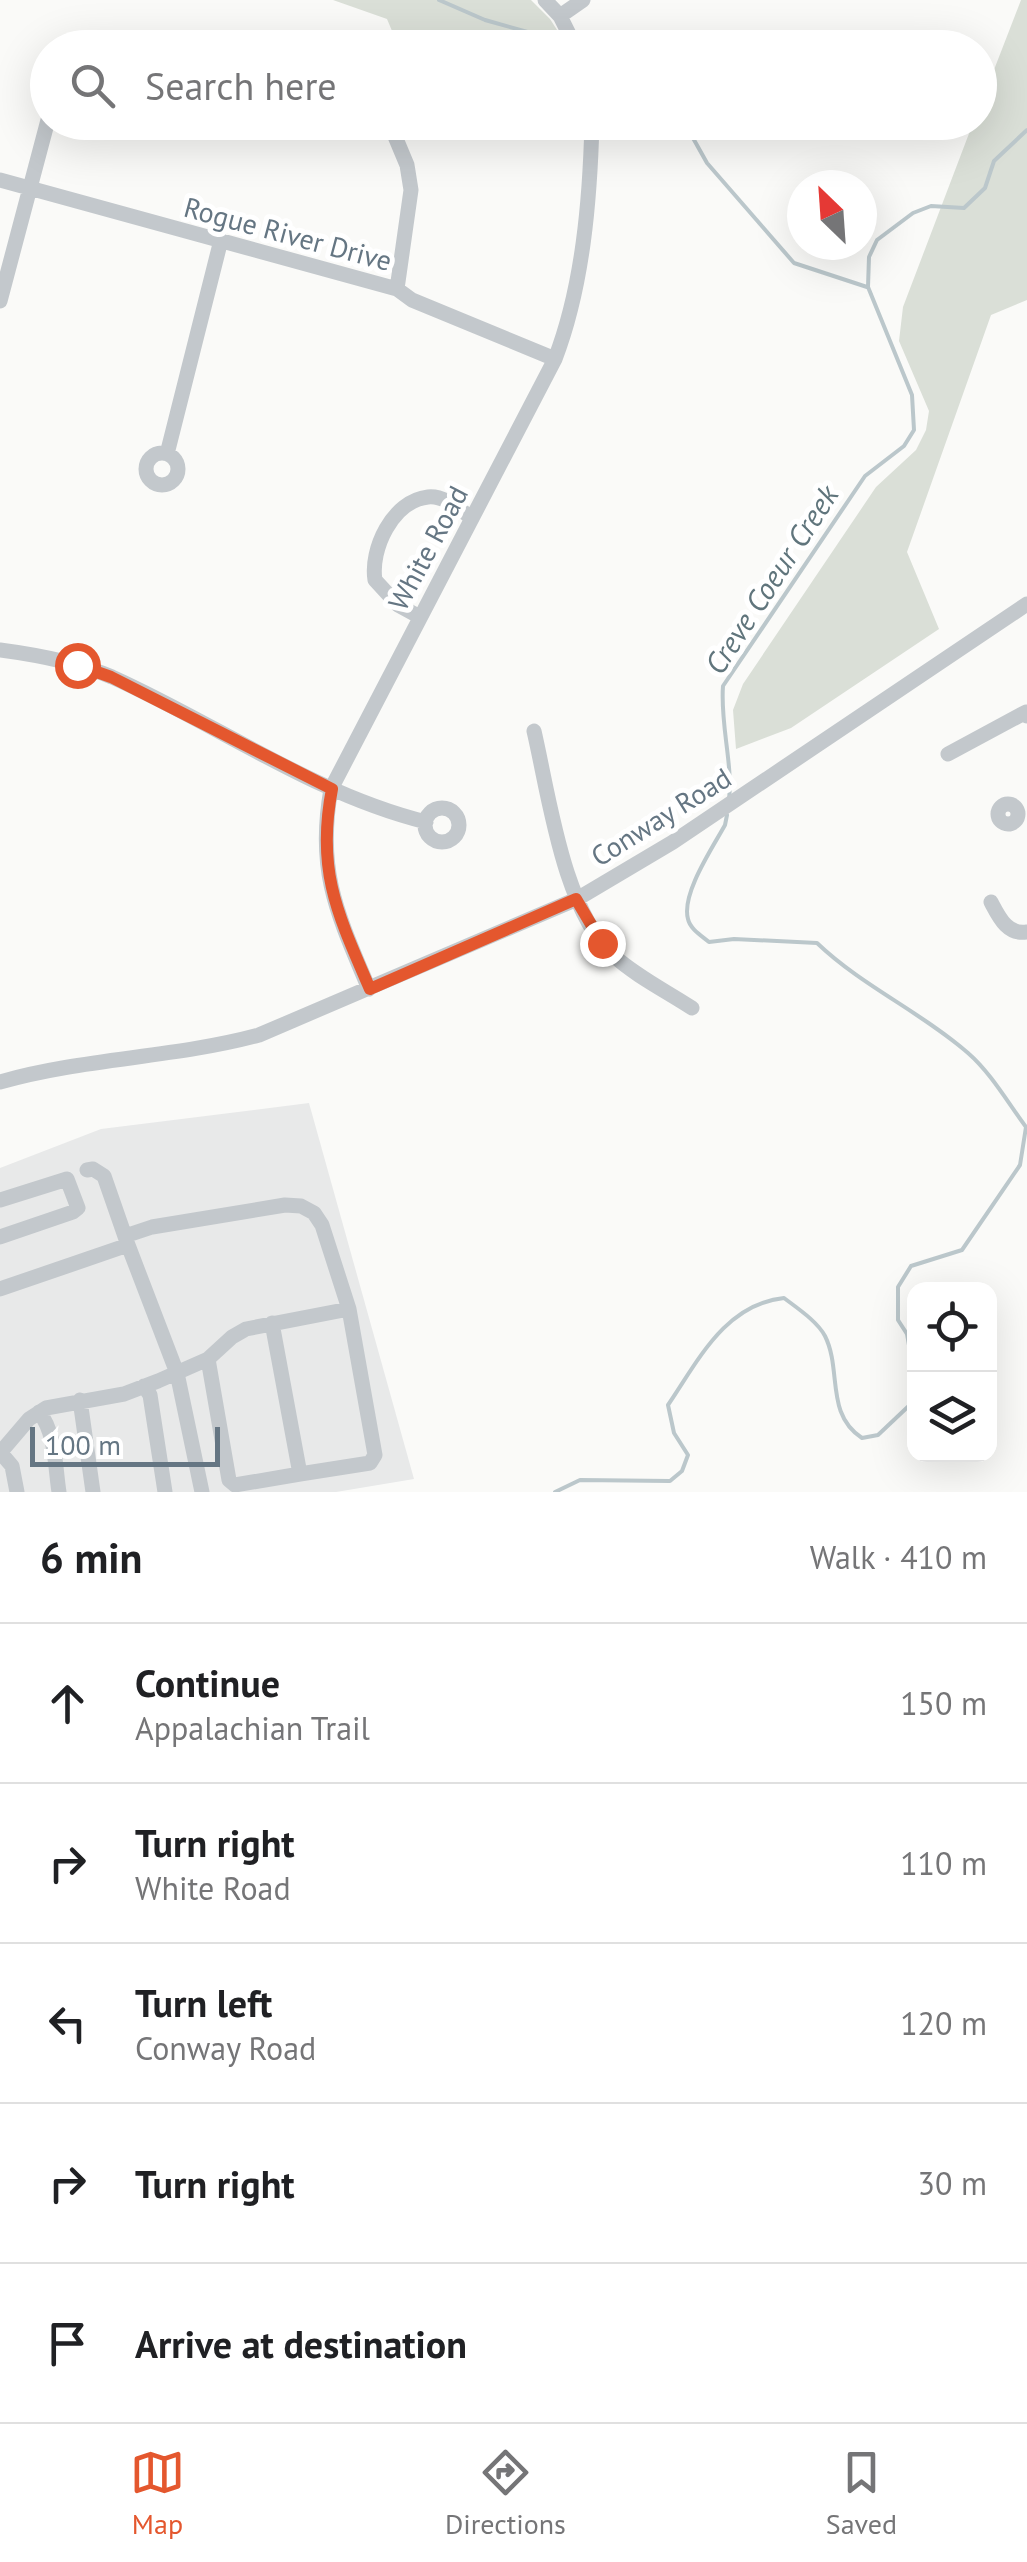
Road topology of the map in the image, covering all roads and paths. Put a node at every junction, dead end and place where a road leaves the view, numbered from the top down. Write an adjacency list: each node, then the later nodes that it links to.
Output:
1 (545, 0): 3 (street)
2 (584, 0): 3 (street)
3 (560, 16): 4 (street)
4 (567, 30)
5 (43, 140): 9 (street)
6 (397, 140): 11 (street)
7 (590, 140): 13 (street, White Road)
8 (0, 180): 9 (street, Rogue River Drive)
9 (30, 189): 10 (street, Rogue River Drive); 12 (street)
10 (221, 240): 11 (street, Rogue River Drive); 14 (street)
11 (396, 289): 13 (street, Rogue River Drive)
12 (0, 302)
13 (555, 359): 15 (street, White Road)
14 (167, 454)
15 (472, 518): 17 (street, White Road); 17 (street)
16 (1027, 604): 24 (street, Conway Road)
17 (420, 617): 22 (street, White Road)
18 (0, 650): 22 (street)
19 (1026, 714): 21 (street)
20 (534, 730): 24 (street)
21 (948, 754)
22 (332, 789): 23 (street); 27 (street, White Road)
23 (426, 822)
24 (576, 899): 27 (street, Conway Road); 28 (street)
25 (991, 902): 26 (street)
26 (1027, 932)
27 (370, 989): 29 (street, Conway Road)
28 (692, 1008)
29 (0, 1082)
30 (88, 1170): 33 (street)
31 (0, 1200): 32 (street)
32 (0, 1237)
33 (126, 1241): 34 (street); 35 (street); 38 (street)
34 (0, 1289)
35 (349, 1309): 36 (street); 43 (street)
36 (272, 1322): 37 (street); 43 (street)
37 (208, 1360): 38 (street); 43 (street)
38 (177, 1373): 39 (street); 44 (street)
39 (144, 1386): 40 (street); 48 (street)
40 (80, 1400): 41 (street); 47 (street)
41 (39, 1412): 42 (street); 46 (street)
42 (0, 1453): 45 (street)
43 (300, 1474)
44 (201, 1491)
45 (17, 1492)
46 (58, 1492)
47 (93, 1492)
48 (165, 1492)

